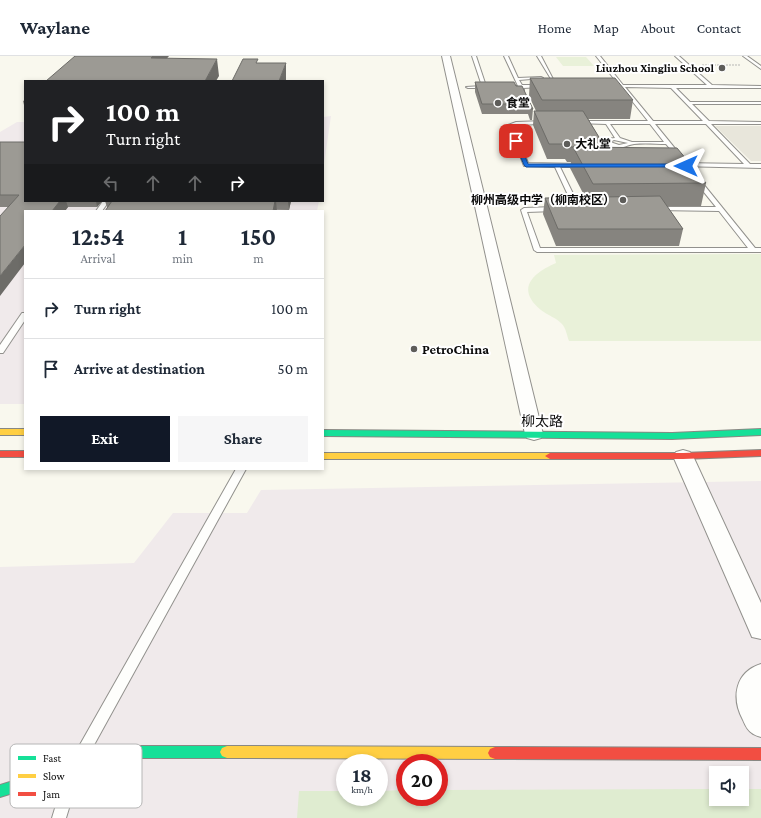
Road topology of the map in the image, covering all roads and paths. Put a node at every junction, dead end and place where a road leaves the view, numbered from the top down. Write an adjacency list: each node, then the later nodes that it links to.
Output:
1 (446, 56): 64 (street)
2 (474, 56): 11 (lane)
3 (506, 56): 10 (lane)
4 (539, 56): 10 (lane)
5 (598, 56): 17 (lane)
6 (677, 56): 8 (lane)
7 (745, 56): 9 (lane)
8 (687, 65): 9 (path); 19 (lane)
9 (759, 66)
10 (517, 78): 14 (lane)
11 (484, 86): 12 (lane); 20 (lane)
12 (492, 86)
13 (506, 86): 14 (lane)
14 (520, 86): 15 (lane); 22 (lane)
15 (549, 86)
16 (606, 86): 17 (lane)
17 (622, 86): 18 (lane); 25 (lane)
18 (672, 86): 19 (lane); 27 (lane)
19 (711, 86): 21 (lane)
20 (468, 87)
21 (761, 87)
22 (523, 92): 23 (lane); 26 (lane)
23 (547, 92)
24 (610, 92): 25 (lane)
25 (626, 92): 34 (lane)
26 (526, 98)
27 (688, 102): 28 (lane); 35 (lane)
28 (761, 103)
29 (534, 116): 30 (lane)
30 (537, 122): 31 (lane); 42 (lane)
31 (553, 122)
32 (568, 122): 33 (lane)
33 (607, 122): 34 (lane); 37 (lane)
34 (651, 122): 35 (lane); 39 (lane)
35 (707, 122): 36 (lane); 46 (lane)
36 (761, 122)
37 (618, 139): 38 (lane); 40 (lane)
38 (631, 143): 39 (lane); 40 (lane)
39 (667, 143): 45 (lane)
40 (623, 147): 41 (lane)
41 (627, 153)
42 (557, 165): 43 (lane); 52 (lane)
43 (588, 165)
44 (671, 165): 45 (lane)
45 (686, 166): 46 (lane); 48 (lane)
46 (749, 166): 47 (lane)
47 (760, 166)
48 (690, 172)
49 (695, 178): 55 (lane)
50 (563, 209): 56 (lane)
51 (570, 209): 52 (lane)
52 (578, 209): 53 (lane)
53 (586, 209)
54 (649, 209): 55 (lane)
55 (720, 209): 56 (lane)
56 (753, 250): 57 (lane)
57 (761, 250)
58 (24, 316): 59 (lane)
59 (0, 351)
60 (0, 432): 61 (main road)
61 (24, 432)
62 (761, 432): 64 (main road, 柳太路)
63 (324, 433): 64 (main road, 柳太路)
64 (534, 434)
65 (761, 453): 69 (main road)
66 (0, 454): 67 (main road)
67 (24, 454)
68 (324, 456): 69 (main road)
69 (683, 456): 71 (street)
70 (241, 470): 74 (lane)
71 (761, 630)
72 (761, 674): 73 (street)
73 (761, 725)
74 (87, 744)
75 (142, 752): 76 (main road)
76 (761, 754)
77 (10, 788): 78 (main road)
78 (0, 791)
79 (62, 808): 80 (lane)
80 (59, 818)

